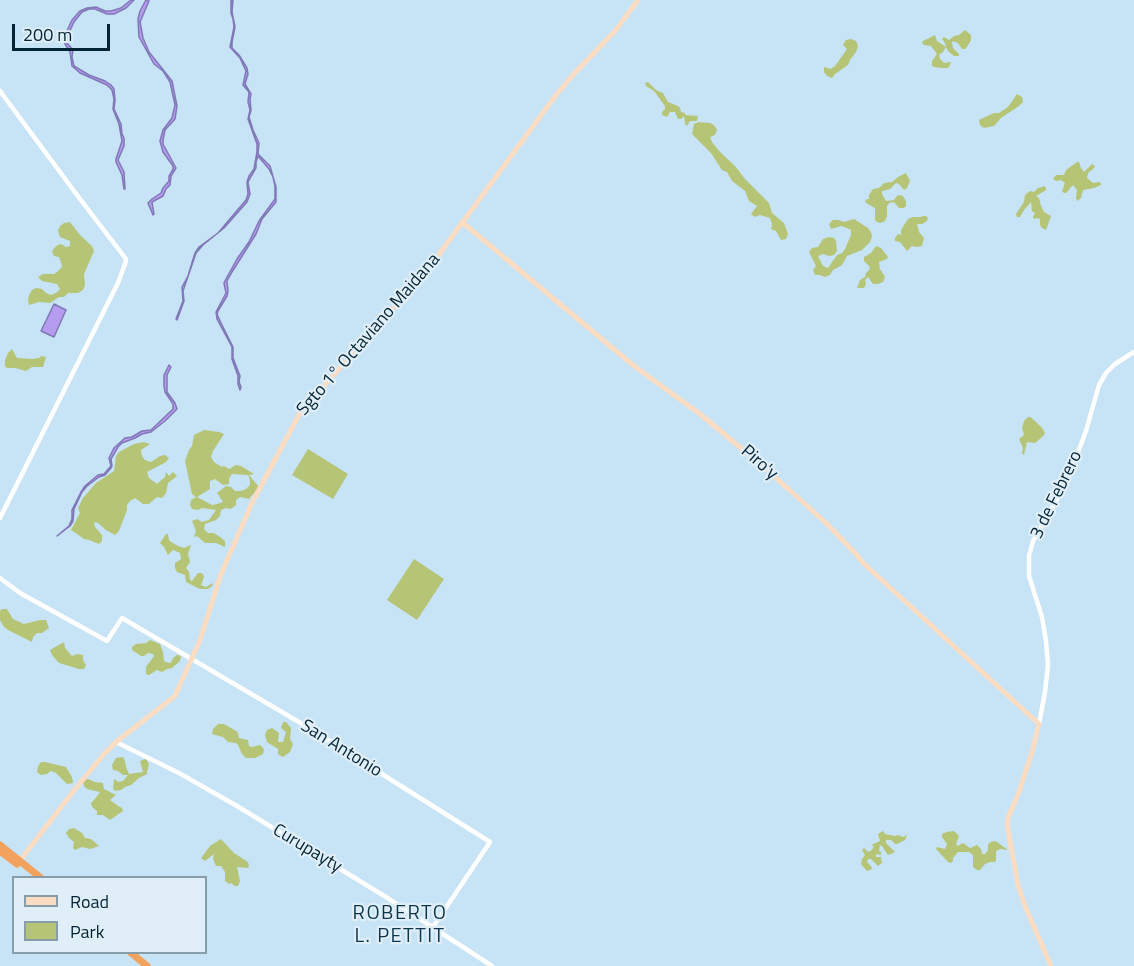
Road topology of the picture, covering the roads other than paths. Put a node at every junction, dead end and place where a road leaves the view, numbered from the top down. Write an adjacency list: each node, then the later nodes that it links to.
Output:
1 (638, 0): 3 (main road, Sgto 1° Octaviano Maidana)
2 (0, 91): 5 (street)
3 (462, 222): 7 (main road, Sgto 1° Octaviano Maidana); 8 (main road, Piro'y)
4 (1134, 352): 8 (street, 3 de Febrero)
5 (0, 518)
6 (0, 578): 7 (street, San Antonio)
7 (191, 658): 9 (main road, Sgto 1° Octaviano Maidana); 15 (street, San Antonio)
8 (1039, 724): 21 (main road)
9 (117, 742): 12 (main road, Sgto 1° Octaviano Maidana); 15 (street, Curupayty)
10 (0, 845): 12 (highway)
11 (0, 851): 12 (highway)
12 (18, 862): 13 (highway); 14 (highway)
13 (32, 876)
14 (38, 876)
15 (433, 927): 20 (street, Curupayty)
16 (132, 954): 18 (highway)
17 (138, 954): 19 (highway)
18 (147, 966)
19 (153, 966)
20 (492, 966)
21 (1051, 966)

